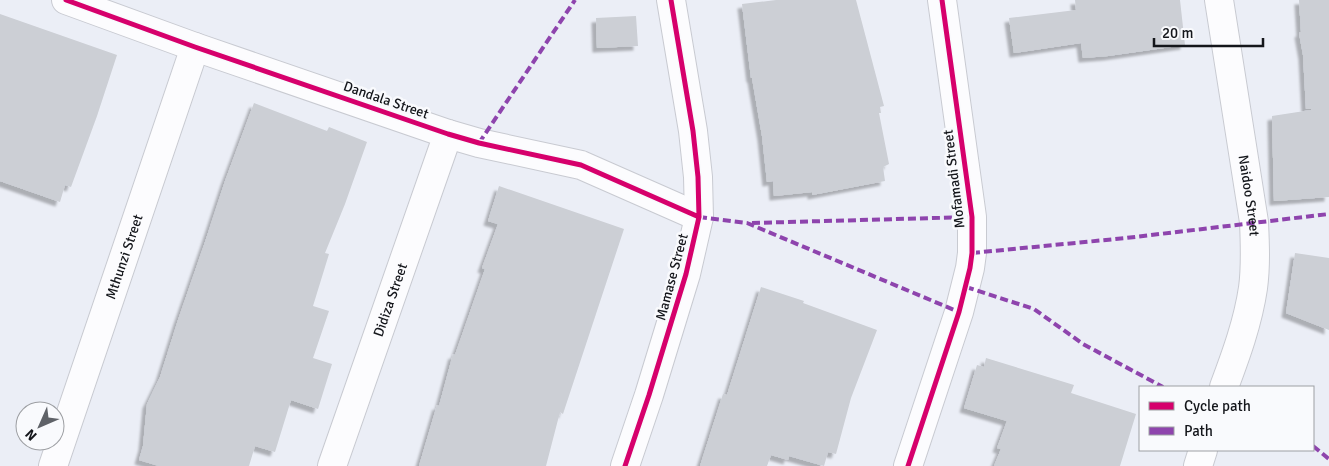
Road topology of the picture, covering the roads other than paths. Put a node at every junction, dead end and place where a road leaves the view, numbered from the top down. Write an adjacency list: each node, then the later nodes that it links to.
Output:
1 (66, 0): 5 (street, Dandala Street)
2 (671, 0): 7 (street, Mamase Street)
3 (942, 0): 13 (street, Mofamadi Street)
4 (1219, 0): 8 (street, Naidoo Street)
5 (195, 47): 6 (street, Dandala Street); 10 (street, Mthunzi Street)
6 (448, 134): 7 (street, Dandala Street); 11 (street, Didiza Street)
7 (699, 217): 12 (street, Mamase Street)
8 (1224, 386)
9 (1203, 451): 14 (street)
10 (53, 466)
11 (332, 466)
12 (625, 466)
13 (908, 466)
14 (1198, 466)

